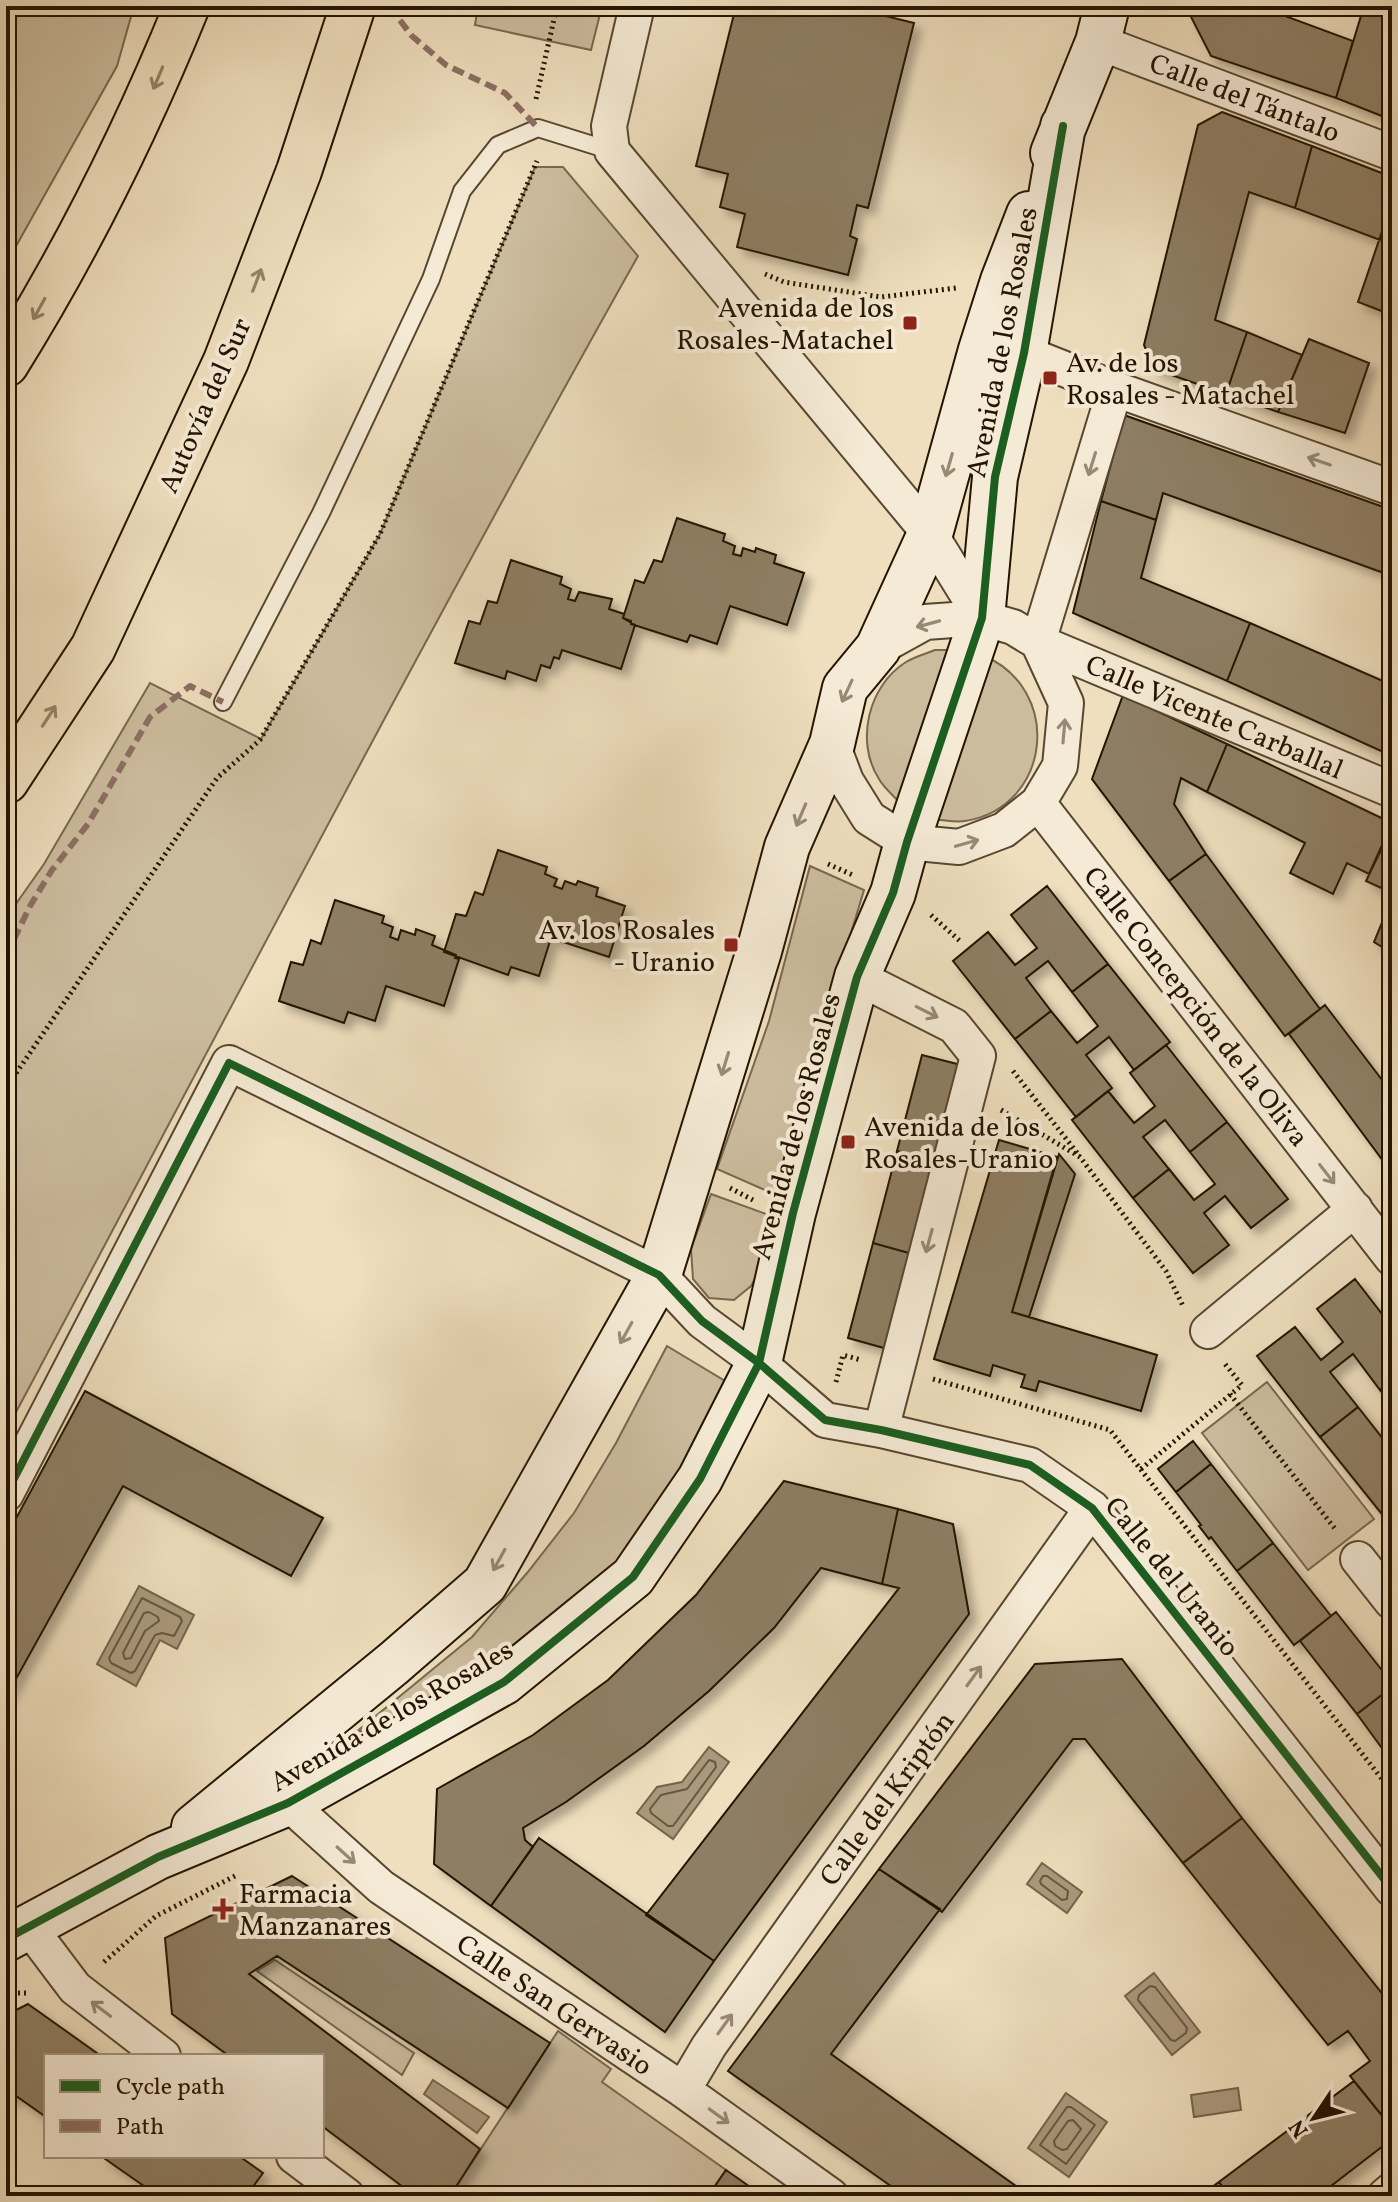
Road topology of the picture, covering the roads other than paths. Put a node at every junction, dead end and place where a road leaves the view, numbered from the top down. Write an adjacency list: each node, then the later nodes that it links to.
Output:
1 (187, 6): 9 (highway, one-way to 9)
2 (353, 6): 18 (highway, Autovía del Sur, one-way to 2)
3 (637, 6): 6 (street)
4 (1102, 24): 5 (street, Avenida de los Rosales); 7 (street, Calle del Tántalo)
5 (1063, 126): 8 (street, Avenida de los Rosales); 12 (street, Avenida de los Rosales, one-way to 12)
6 (612, 151): 12 (street); 16 (lane)
7 (1392, 153)
8 (1024, 353): 10 (street); 13 (street, Avenida de los Rosales)
9 (6, 364)
10 (1115, 389): 11 (street, one-way to 10); 14 (street, one-way to 14)
11 (1392, 488)
12 (930, 534): 13 (street); 15 (street, Avenida de los Rosales)
13 (982, 618): 14 (street, Avenida de los Rosales); 15 (street, Avenida de los Rosales, one-way to 15); 21 (street, Avenida de los Rosales)
14 (1038, 642): 19 (street, Calle Vicente Carballal); 20 (street, one-way to 14)
15 (878, 648): 17 (street, Avenida de los Rosales, one-way to 17)
16 (223, 702)
17 (832, 744): 21 (street); 25 (street, Avenida de los Rosales, one-way to 25)
18 (6, 781)
19 (1392, 790)
20 (1038, 803): 21 (street, one-way to 20); 23 (street, Calle Concepción de la Oliva, one-way to 23)
21 (907, 842): 22 (street, Avenida de los Rosales)
22 (857, 977): 27 (street, Avenida de los Rosales); 28 (street, one-way to 28)
23 (1355, 1209): 24 (street, Calle Concepción de la Oliva); 26 (street)
24 (1392, 1258)
25 (659, 1275): 27 (street, Calle del Uranio); 29 (street); 34 (street, Avenida de los Rosales, one-way to 34)
26 (1205, 1333)
27 (759, 1363): 28 (street, Calle del Uranio); 33 (street, Avenida de los Rosales)
28 (881, 1430): 30 (street, Calle del Uranio)
29 (6, 1494)
30 (1092, 1508): 35 (street, Calle del Uranio); 38 (street, Calle del Kriptón, one-way to 30)
31 (1358, 1559): 32 (street)
32 (1392, 1602)
33 (288, 1803): 34 (street, Avenida de los Rosales); 38 (street, Calle San Gervasio, one-way to 38)
34 (158, 1857): 36 (street, Avenida de los Rosales)
35 (1388, 1874)
36 (18, 1933): 37 (street, one-way to 36)
37 (160, 2054)
38 (683, 2090): 42 (street, Calle San Gervasio, one-way to 42)
39 (304, 2175): 41 (street)
40 (1392, 2190): 43 (street)
41 (347, 2196)
42 (831, 2196)
43 (1385, 2196)

